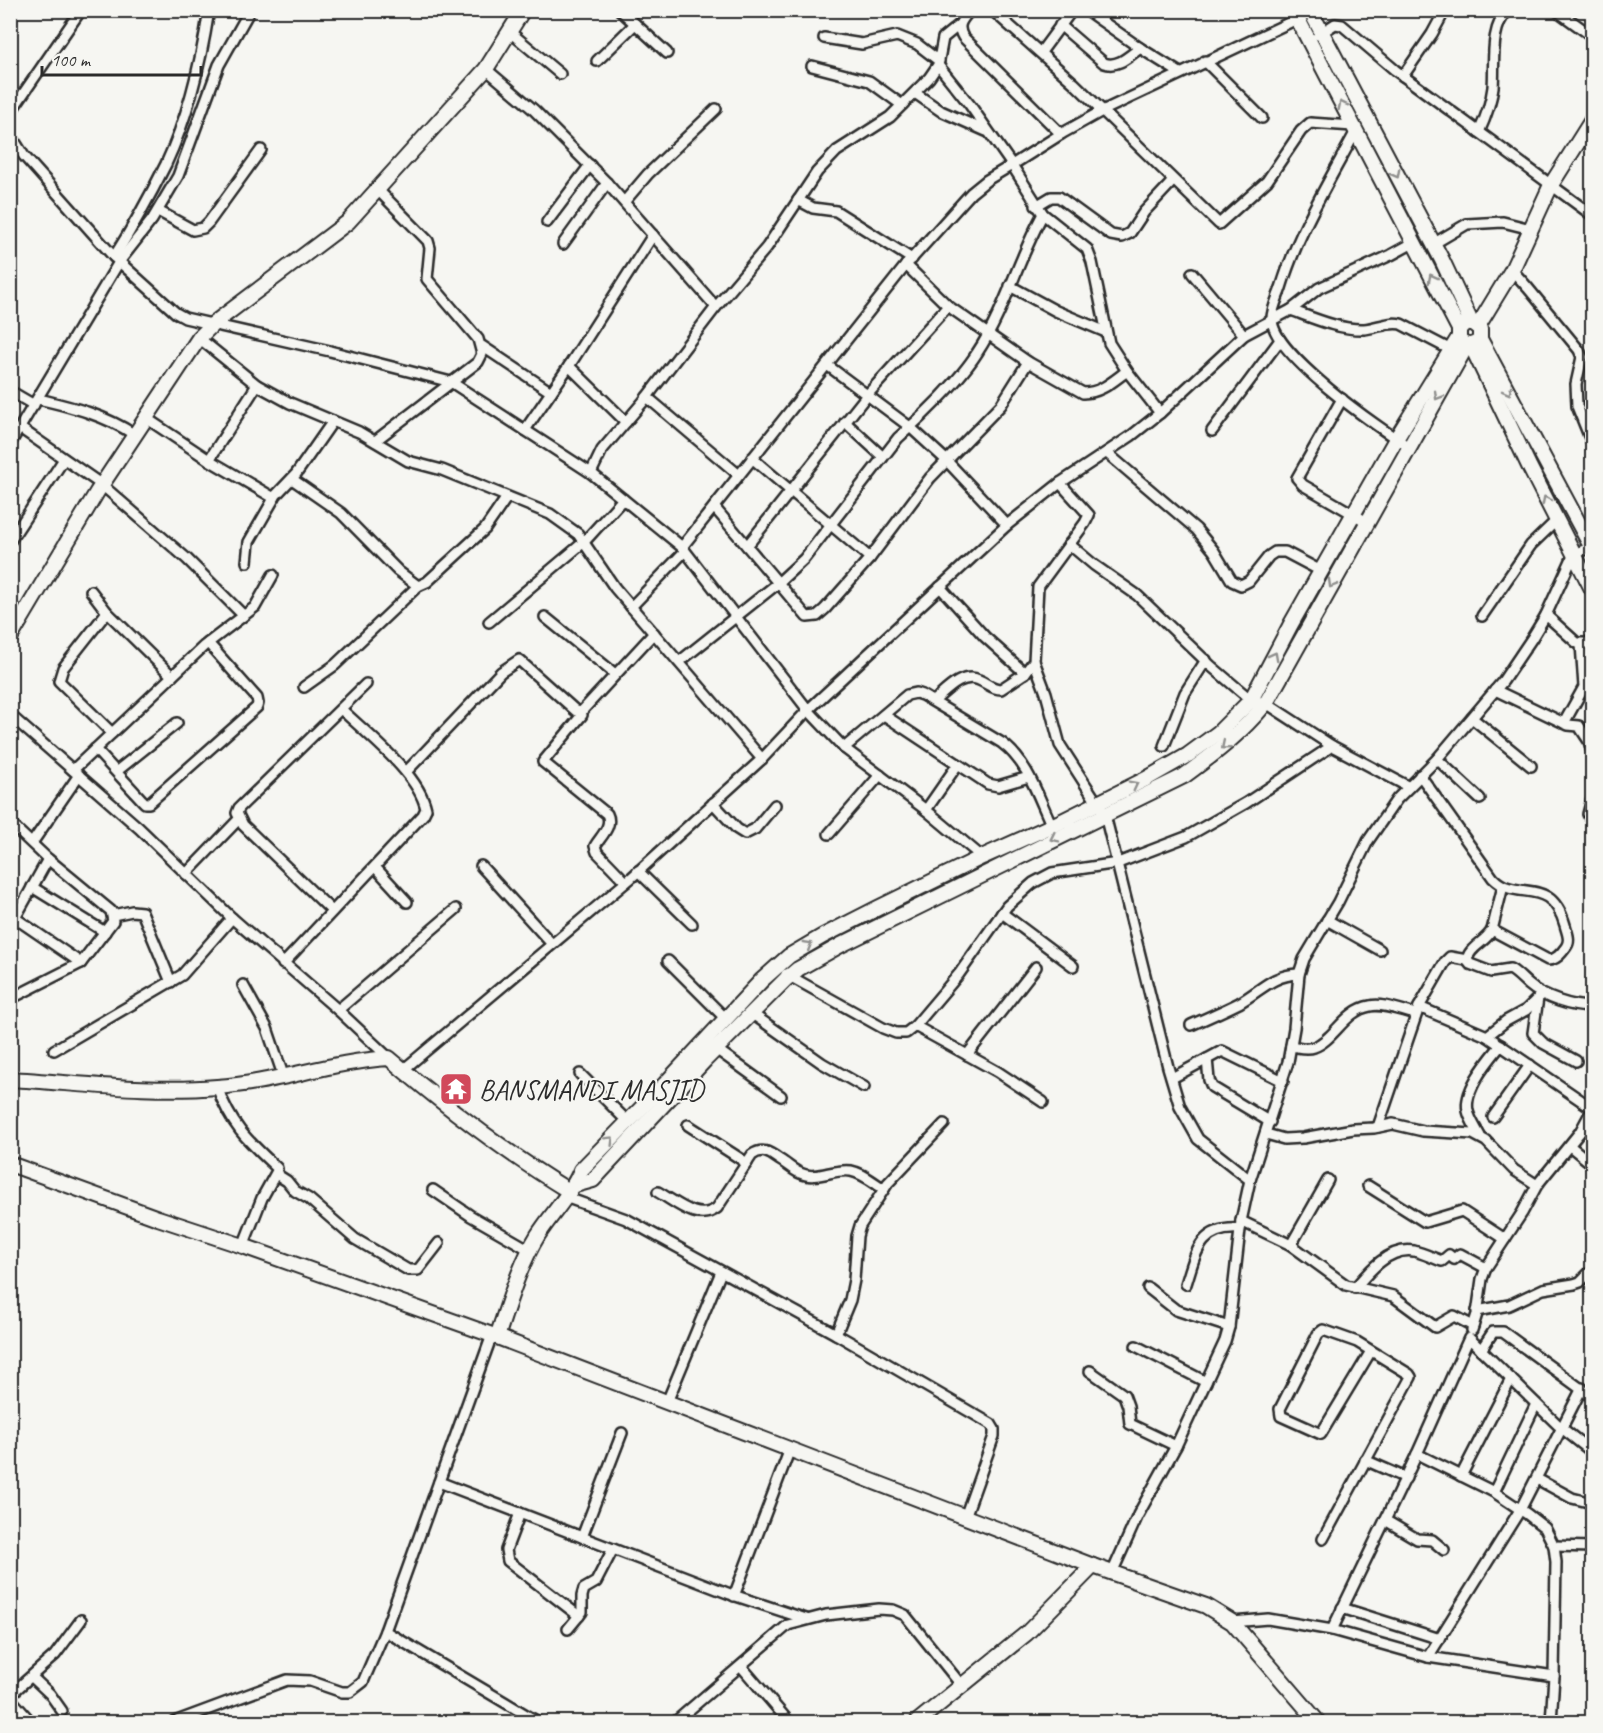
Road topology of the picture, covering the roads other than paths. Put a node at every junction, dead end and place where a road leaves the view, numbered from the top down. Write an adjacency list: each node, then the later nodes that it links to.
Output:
1 (81, 10): 38 (street)
2 (209, 10): 65 (street)
3 (250, 10): 56 (street)
4 (524, 10): 18 (street)
5 (620, 10): 15 (street)
6 (970, 10): 16 (street)
7 (993, 10): 24 (street)
8 (1072, 10): 17 (street)
9 (1086, 10): 23 (street)
10 (1310, 10): 19 (street)
11 (1445, 10): 33 (street)
12 (1508, 10): 43 (street)
13 (1556, 10): 20 (street)
14 (1295, 15): 22 (street); 27 (street)
15 (634, 24): 25 (street); 26 (street)
16 (959, 24): 28 (street); 45 (street)
17 (1060, 25): 23 (street); 24 (street)
18 (510, 32): 30 (street); 32 (street)
19 (1321, 32): 22 (street); 33 (street); 64 (street, one-way to 64)
20 (1593, 36)
21 (824, 38): 28 (street)
22 (1309, 41): 41 (street, one-way to 22)
23 (1140, 48): 31 (street)
24 (1041, 52): 37 (street)
25 (667, 53)
26 (597, 61)
27 (1205, 61): 31 (street); 39 (street)
28 (938, 63): 34 (street); 42 (street)
29 (812, 66): 35 (street)
30 (486, 69): 47 (street); 52 (street)
31 (1180, 73): 37 (street)
32 (560, 74)
33 (1403, 76): 43 (street)
34 (915, 93): 35 (street); 42 (street)
35 (902, 105): 53 (street)
36 (716, 109): 54 (street)
37 (1102, 111): 45 (street); 49 (street)
38 (10, 113)
39 (1262, 118)
40 (1593, 120): 51 (street)
41 (1354, 129): 49 (street); 62 (street); 73 (street)
42 (988, 131): 48 (street)
43 (1479, 132): 51 (street)
44 (10, 134): 65 (street)
45 (1061, 134): 48 (street)
46 (261, 150): 56 (street)
47 (591, 165): 50 (street); 59 (street)
48 (1012, 165): 55 (street); 66 (street)
49 (1173, 181): 55 (street)
50 (608, 183): 54 (street); 63 (street)
51 (1551, 185): 58 (street); 60 (street)
52 (377, 189): 74 (street); 81 (street)
53 (798, 200): 66 (street); 71 (street)
54 (625, 201): 61 (street)
55 (1036, 206): 57 (street)
56 (158, 211): 65 (street)
57 (1042, 214): 69 (street); 75 (street)
58 (1593, 215)
59 (547, 222)
60 (1531, 229): 64 (street); 67 (street)
61 (653, 234): 71 (street); 87 (street)
62 (1413, 243): 72 (street); 78 (street, one-way to 62)
63 (563, 244)
64 (1433, 244): 78 (street)
65 (117, 259): 74 (street); 96 (street)
66 (909, 262): 70 (street); 86 (street)
67 (1512, 270): 78 (street); 84 (street)
68 (1192, 273): 77 (street)
69 (1010, 286): 75 (street); 76 (street)
70 (948, 306): 76 (street); 93 (street)
71 (716, 308): 94 (street)
72 (1291, 310): 73 (street); 82 (street)
73 (1271, 319): 77 (street); 80 (street)
74 (213, 324): 79 (street); 89 (street)
75 (1106, 332): 88 (street)
76 (987, 335): 85 (street); 102 (street)
77 (1244, 335): 97 (street)
78 (1469, 335): 82 (street); 111 (street, one-way to 111); 118 (street, one-way to 118); 119 (street)
79 (199, 338): 90 (street); 98 (street)
80 (1280, 340): 95 (street); 105 (street)
81 (482, 346): 89 (street); 92 (street)
82 (1451, 350): 107 (street)
83 (1593, 356): 84 (street)
84 (1582, 357): 109 (street)
85 (1028, 362): 88 (street); 117 (street)
86 (827, 364): 93 (street); 114 (street)
87 (569, 366): 92 (street); 100 (street)
88 (1127, 371): 97 (street)
89 (451, 382): 104 (street); 108 (street)
90 (257, 385): 99 (street); 116 (street)
91 (10, 391): 96 (street)
92 (551, 392): 104 (street)
93 (867, 395): 101 (street); 102 (street)
94 (647, 398): 100 (street); 122 (street)
95 (1342, 399): 107 (street); 132 (street)
96 (36, 402): 103 (street); 106 (street)
97 (1160, 413): 112 (street)
98 (146, 418): 106 (street); 116 (street)
99 (333, 421): 108 (street); 124 (street)
100 (626, 422): 121 (street)
101 (845, 422): 113 (street); 127 (street)
102 (910, 427): 113 (street); 117 (street)
103 (20, 428): 110 (street); 115 (street)
104 (525, 430): 121 (street)
105 (1212, 431)
106 (135, 435): 126 (street)
107 (1396, 439): 111 (street); 120 (street)
108 (375, 441): 128 (street)
109 (1593, 443)
110 (10, 444)
111 (1409, 447): 123 (street)
112 (1107, 453): 125 (street); 149 (street)
113 (883, 457): 135 (street)
114 (752, 458): 122 (street); 127 (street)
115 (64, 459): 126 (street); 138 (street)
116 (210, 460): 129 (street)
117 (946, 460): 136 (street); 145 (street)
118 (1545, 460): 119 (street); 137 (street)
119 (1530, 468): 133 (street, one-way to 119)
120 (1378, 471): 123 (street); 132 (street)
121 (591, 473): 130 (street)
122 (739, 475): 131 (street)
123 (1391, 478): 134 (street)
124 (292, 479): 129 (street); 152 (street)
125 (1060, 483): 136 (street); 140 (street)
126 (102, 485): 158 (street); 165 (street)
127 (791, 490): 135 (street); 141 (street)
128 (507, 497): 139 (street); 152 (street)
129 (274, 498): 147 (street)
130 (623, 499): 139 (street); 143 (street)
131 (714, 507): 141 (street); 143 (street)
132 (1353, 516): 134 (street); 146 (street)
133 (1557, 520): 144 (street); 161 (street)
134 (1367, 522): 148 (street)
135 (830, 524): 145 (street); 151 (street)
136 (1007, 525): 153 (street)
137 (1588, 529): 142 (street)
138 (10, 542)
139 (584, 542): 156 (street); 163 (street)
140 (1069, 544): 169 (street); 170 (street)
141 (747, 546): 151 (street)
142 (1592, 548): 144 (street)
143 (684, 549): 156 (street); 160 (street)
144 (1574, 554): 154 (street); 159 (street)
145 (870, 558): 151 (street)
146 (1329, 558): 148 (street); 149 (street)
147 (247, 562)
148 (1343, 565): 180 (street, one-way to 180)
149 (1321, 571): 178 (street, one-way to 149)
150 (273, 575): 158 (street)
151 (777, 584): 160 (street)
152 (418, 586): 176 (street)
153 (940, 587): 172 (street); 182 (street)
154 (1593, 589)
155 (91, 591): 157 (street)
156 (631, 607): 164 (street)
157 (107, 612): 174 (street); 189 (street)
158 (243, 615): 167 (street)
159 (1546, 615): 168 (street); 177 (street)
160 (736, 616): 171 (street); 182 (street)
161 (1482, 616)
162 (545, 617): 173 (street)
163 (489, 622)
164 (654, 633): 171 (street); 173 (street)
165 (10, 638)
166 (1593, 640): 168 (street)
167 (208, 643): 174 (street); 199 (street)
168 (1581, 644): 188 (street)
169 (1206, 660): 178 (street); 190 (street)
170 (1034, 661): 172 (street); 210 (street)
171 (679, 662): 195 (street)
172 (1025, 673): 179 (street)
173 (615, 674): 200 (street)
174 (172, 676): 189 (street)
175 (366, 684): 181 (street)
176 (304, 687)
177 (1495, 690): 186 (street); 188 (street)
178 (1251, 700): 180 (street); 210 (street, one-way to 178)
179 (934, 701): 184 (street); 204 (street)
180 (1266, 703): 191 (street); 210 (street, one-way to 210)
181 (341, 709): 200 (street); 212 (street)
182 (808, 710): 192 (street); 195 (street)
183 (582, 715): 229 (street)
184 (884, 715): 192 (street); 197 (street)
185 (10, 716): 201 (street)
186 (1472, 718): 196 (street); 198 (street)
187 (177, 723): 199 (street)
188 (1564, 723): 194 (street)
189 (112, 733): 193 (street)
190 (1164, 746)
191 (1332, 746): 205 (street); 221 (street)
192 (844, 748): 202 (street)
193 (96, 749): 199 (street); 201 (street)
194 (1593, 752)
195 (762, 759): 208 (street)
196 (1437, 759): 203 (street); 206 (street)
197 (958, 764): 204 (street); 211 (street)
198 (1531, 766)
199 (117, 771)
200 (406, 772): 225 (street)
201 (76, 773): 217 (street); 227 (street)
202 (880, 775): 211 (street); 216 (street)
203 (1420, 776): 205 (street); 230 (street)
204 (1029, 777): 215 (street)
205 (1409, 787): 238 (street)
206 (1480, 799)
207 (1593, 799): 213 (street)
208 (713, 803): 209 (street); 226 (street)
209 (775, 805)
210 (1102, 809): 215 (street); 221 (street); 222 (street, one-way to 222)
211 (926, 810): 219 (street)
212 (239, 819): 227 (street); 234 (street)
213 (1593, 822)
214 (10, 823): 217 (street)
215 (1052, 826): 218 (street)
216 (829, 834)
217 (32, 843): 220 (street)
218 (998, 850): 219 (street); 222 (street)
219 (982, 857): 224 (street)
220 (48, 859): 231 (street); 236 (street)
221 (1118, 863): 235 (street); 279 (street)
222 (1005, 864): 228 (street)
223 (481, 866): 243 (street)
224 (964, 866): 228 (street); 251 (street, one-way to 224)
225 (375, 867): 232 (street); 234 (street)
226 (638, 871): 229 (street); 240 (street)
227 (186, 874): 237 (street)
228 (971, 881): 253 (street)
229 (626, 882): 243 (street)
230 (1503, 886): 241 (street); 241 (street)
231 (32, 887): 239 (street); 242 (street)
232 (407, 902)
233 (456, 909): 261 (street)
234 (332, 911): 248 (street)
235 (1002, 914): 249 (street); 265 (street)
236 (113, 915): 242 (street); 254 (street)
237 (232, 918): 248 (street); 254 (street)
238 (1327, 920): 244 (street); 252 (street)
239 (13, 923): 247 (street)
240 (692, 924)
241 (1492, 930): 245 (street)
242 (105, 932): 247 (street)
243 (552, 944): 276 (street)
244 (1380, 950)
245 (1467, 960): 256 (street); 260 (street)
246 (668, 961): 263 (street)
247 (81, 963): 257 (street)
248 (283, 964): 261 (street)
249 (1073, 966)
250 (1036, 967): 271 (street)
251 (776, 968): 253 (street); 258 (street)
252 (1299, 974): 264 (street); 269 (street)
253 (789, 976): 262 (street); 265 (street)
254 (171, 982): 270 (street)
255 (243, 985): 278 (street)
256 (1540, 995): 259 (street); 266 (street); 274 (street)
257 (10, 999)
258 (745, 999): 262 (street); 263 (street)
259 (1593, 1007)
260 (1418, 1010): 266 (street); 269 (street); 292 (street)
261 (338, 1011): 272 (street)
262 (754, 1011): 267 (street); 282 (street)
263 (726, 1019): 267 (street)
264 (1191, 1025)
265 (915, 1026): 271 (street)
266 (1487, 1035): 268 (street)
267 (711, 1045): 284 (street); 288 (street); 306 (street)
268 (1501, 1045): 275 (street); 294 (street)
269 (1291, 1046): 281 (street)
270 (54, 1050)
271 (967, 1055): 285 (street)
272 (389, 1058): 276 (street); 278 (street)
273 (1207, 1059): 279 (street); 281 (street); 289 (street)
274 (1576, 1061)
275 (1530, 1065): 286 (street); 287 (street)
276 (403, 1070): 306 (street)
277 (580, 1074): 288 (street)
278 (284, 1078): 283 (street)
279 (1172, 1078): 300 (street)
280 (10, 1079): 283 (street)
281 (1283, 1081): 289 (street)
282 (864, 1087)
283 (217, 1088): 299 (street)
284 (781, 1096)
285 (1044, 1102)
286 (1593, 1109): 295 (street)
287 (1493, 1117)
288 (628, 1122): 306 (street, one-way to 288)
289 (1270, 1122): 293 (street)
290 (944, 1124): 304 (street)
291 (688, 1125): 296 (street)
292 (1378, 1127): 293 (street); 294 (street)
293 (1266, 1134): 300 (street)
294 (1480, 1136): 302 (street)
295 (1570, 1146): 298 (street); 302 (street)
296 (747, 1163): 304 (street); 307 (street)
297 (10, 1164): 312 (street)
298 (1593, 1164)
299 (276, 1174): 310 (street); 312 (street)
300 (1250, 1180): 308 (street)
301 (1328, 1180): 311 (street)
302 (1537, 1185): 309 (street)
303 (1368, 1186): 309 (street)
304 (884, 1189): 323 (street)
305 (433, 1190): 313 (street)
306 (570, 1191): 313 (street); 315 (street)
307 (658, 1192)
308 (1241, 1225): 311 (street); 317 (street); 322 (street)
309 (1504, 1239): 314 (street)
310 (439, 1243)
311 (1291, 1245): 319 (street)
312 (243, 1246): 324 (street)
313 (530, 1250): 324 (street)
314 (1486, 1268): 319 (street); 320 (street)
315 (721, 1272): 323 (street); 334 (street)
316 (1593, 1274): 320 (street)
317 (1186, 1284)
318 (1148, 1288): 322 (street)
319 (1354, 1288): 321 (street)
320 (1477, 1311): 321 (street)
321 (1473, 1326): 325 (street)
322 (1228, 1327): 331 (street)
323 (836, 1334): 351 (street)
324 (494, 1336): 334 (street); 346 (street)
325 (1469, 1338): 327 (street); 341 (street)
326 (1136, 1346): 331 (street)
327 (1481, 1350): 330 (street); 332 (street)
328 (1371, 1351): 328 (street); 342 (street)
329 (1090, 1371): 338 (street)
330 (1511, 1379): 335 (street); 343 (street)
331 (1206, 1382): 338 (street)
332 (1582, 1388): 333 (street); 336 (street)
333 (1593, 1397)
334 (667, 1402): 339 (street)
335 (1536, 1404): 336 (street); 347 (street)
336 (1562, 1428): 340 (street); 345 (street)
337 (622, 1433): 353 (street)
338 (1176, 1446): 360 (street)
339 (790, 1449): 351 (street); 361 (street)
340 (1593, 1452)
341 (1417, 1454): 343 (street); 344 (street)
342 (1365, 1460): 344 (street); 354 (street)
343 (1461, 1476): 347 (street)
344 (1406, 1478): 352 (street)
345 (1537, 1479): 348 (street); 349 (street)
346 (439, 1482): 350 (street); 369 (street)
347 (1494, 1492): 349 (street)
348 (1593, 1503)
349 (1520, 1510): 355 (street); 370 (street)
350 (520, 1513): 353 (street); 363 (street)
351 (965, 1517): 359 (street)
352 (1385, 1521): 358 (street); 362 (street)
353 (582, 1537): 357 (street)
354 (1323, 1539)
355 (1554, 1546): 356 (street); 373 (street)
356 (1593, 1547)
357 (613, 1549): 361 (street); 363 (street)
358 (1444, 1550)
359 (1093, 1566): 360 (street); 375 (street)
360 (1112, 1573): 366 (street)
361 (734, 1596): 364 (street)
362 (1342, 1608): 368 (street); 370 (street)
363 (579, 1616): 367 (street)
364 (806, 1619): 372 (street); 375 (street)
365 (81, 1620): 374 (street)
366 (1232, 1622): 368 (street); 384 (street)
367 (568, 1629)
368 (1332, 1630): 371 (street)
369 (384, 1631): 379 (street); 380 (street)
370 (1440, 1639): 371 (street)
371 (1428, 1657): 373 (street)
372 (741, 1666): 381 (street); 382 (street)
373 (1554, 1676): 385 (street)
374 (32, 1677): 376 (street); 377 (street)
375 (962, 1686): 383 (street)
376 (10, 1697): 378 (street)
377 (62, 1711)
378 (31, 1722)
379 (174, 1722)
380 (538, 1722)
381 (675, 1722)
382 (789, 1722)
383 (917, 1722)
384 (1317, 1722)
385 (1551, 1722)

